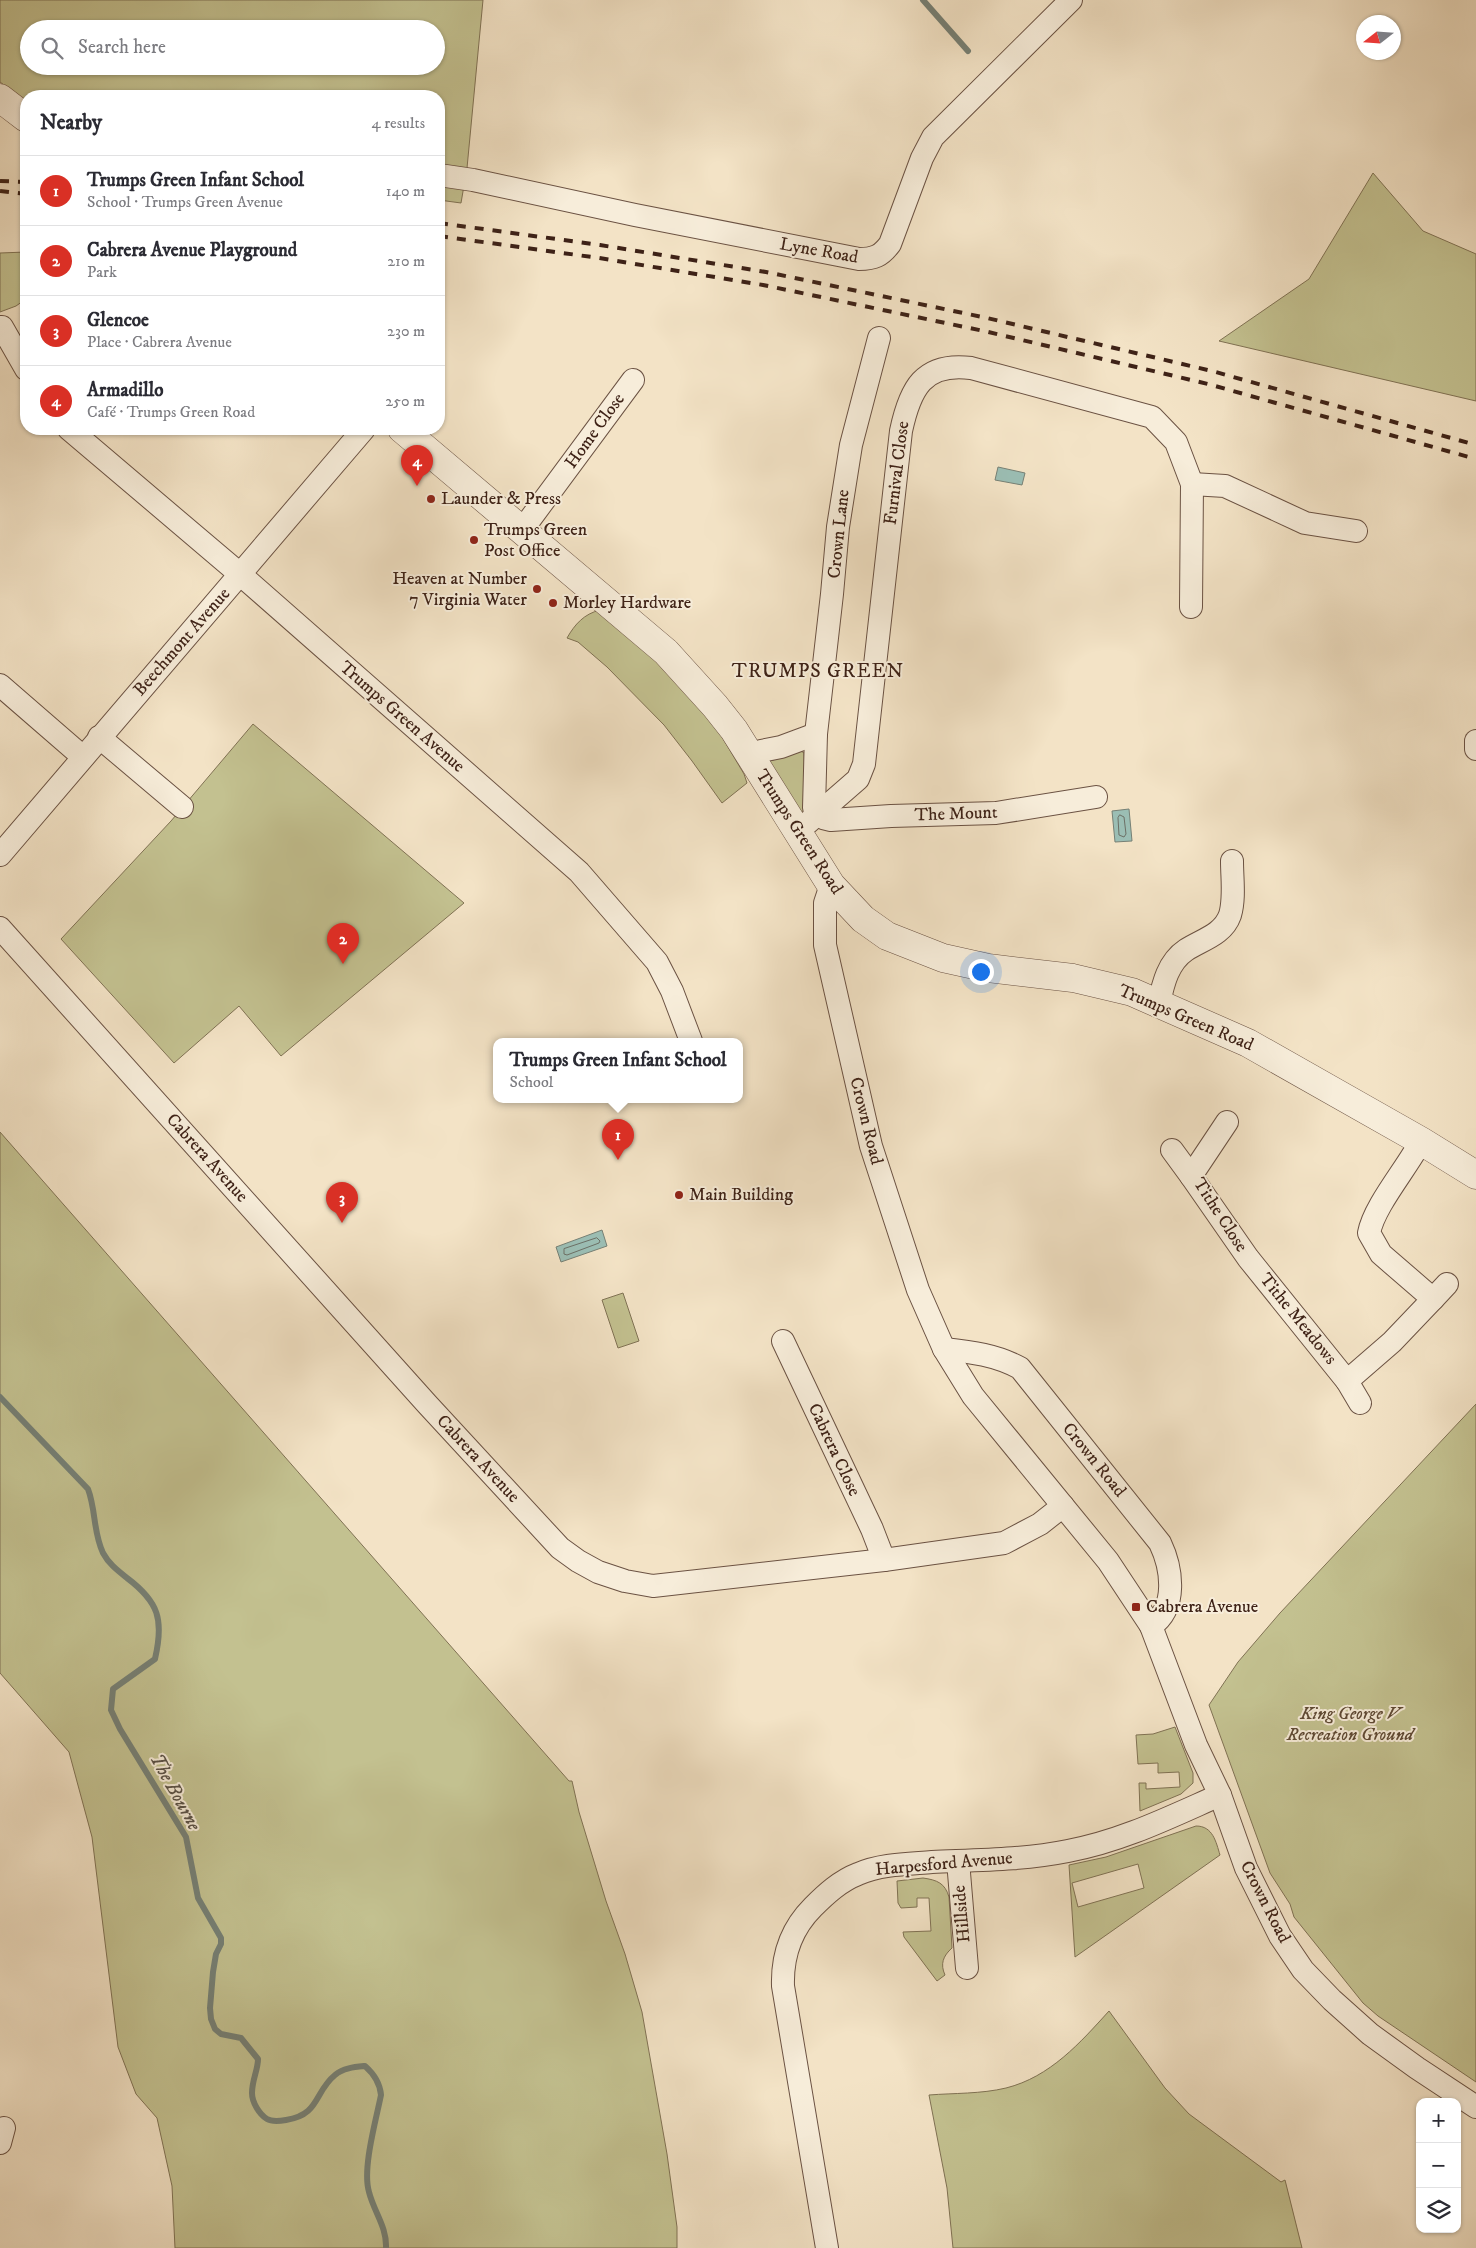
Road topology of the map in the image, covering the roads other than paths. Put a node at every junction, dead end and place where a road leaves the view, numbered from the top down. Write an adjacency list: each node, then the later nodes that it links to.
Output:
1 (1071, 0): 4 (street, Lyne Road)
2 (0, 98): 3 (street)
3 (20, 113)
4 (445, 177)
5 (0, 327): 7 (street)
6 (880, 338): 18 (street, Crown Lane)
7 (20, 358)
8 (633, 380): 13 (street, Home Close)
9 (76, 435): 15 (street, Trumps Green Avenue)
10 (359, 435): 15 (street, Beechmont Avenue)
11 (409, 435): 13 (street, Trumps Green Road)
12 (1192, 484): 14 (street); 16 (street, Furnival Close); 26 (street, Furnival Close)
13 (522, 530): 23 (street, Trumps Green Road)
14 (1356, 531)
15 (241, 575): 19 (street, Beechmont Avenue); 33 (street, Trumps Green Avenue)
16 (1191, 607)
17 (0, 686): 22 (street)
18 (816, 734): 23 (street); 26 (street, Crown Lane)
19 (99, 737): 22 (street, Beechmont Avenue); 25 (street)
20 (1476, 741): 21 (street)
21 (1476, 749)
22 (83, 757): 28 (street, Beechmont Avenue)
23 (750, 757): 27 (street, Trumps Green Road)
24 (1096, 797): 26 (street, The Mount)
25 (182, 807)
26 (816, 813): 27 (street, Furnival Close)
27 (796, 833): 30 (street, Trumps Green Road)
28 (0, 855)
29 (1232, 861): 32 (street)
30 (831, 885): 32 (street, Trumps Green Road); 41 (street, Crown Road)
31 (0, 928): 45 (street, Cabrera Avenue)
32 (1159, 1004): 35 (street, Trumps Green Road)
33 (690, 1038)
34 (1227, 1122): 38 (street, Tithe Close)
35 (1421, 1141): 37 (street, Trumps Green Road); 42 (street, Tithe Meadows)
36 (1172, 1150): 38 (street)
37 (1476, 1175)
38 (1191, 1176): 39 (street, Tithe Close)
39 (1248, 1258): 42 (street, Tithe Meadows)
40 (783, 1340): 45 (street, Cabrera Close)
41 (944, 1349): 44 (street, Crown Road); 46 (street, Crown Road)
42 (1347, 1381): 43 (street, Tithe Meadows)
43 (1360, 1403)
44 (1063, 1506): 45 (street, Cabrera Avenue); 46 (street, Crown Road)
45 (884, 1560)
46 (1151, 1626): 47 (street, Crown Road)
47 (1220, 1795): 48 (street, Harpesford Avenue); 50 (street, Crown Road)
48 (958, 1861): 49 (street, Hillside); 51 (street, Harpesford Avenue)
49 (967, 1968)
50 (1476, 2107)
51 (827, 2248)

